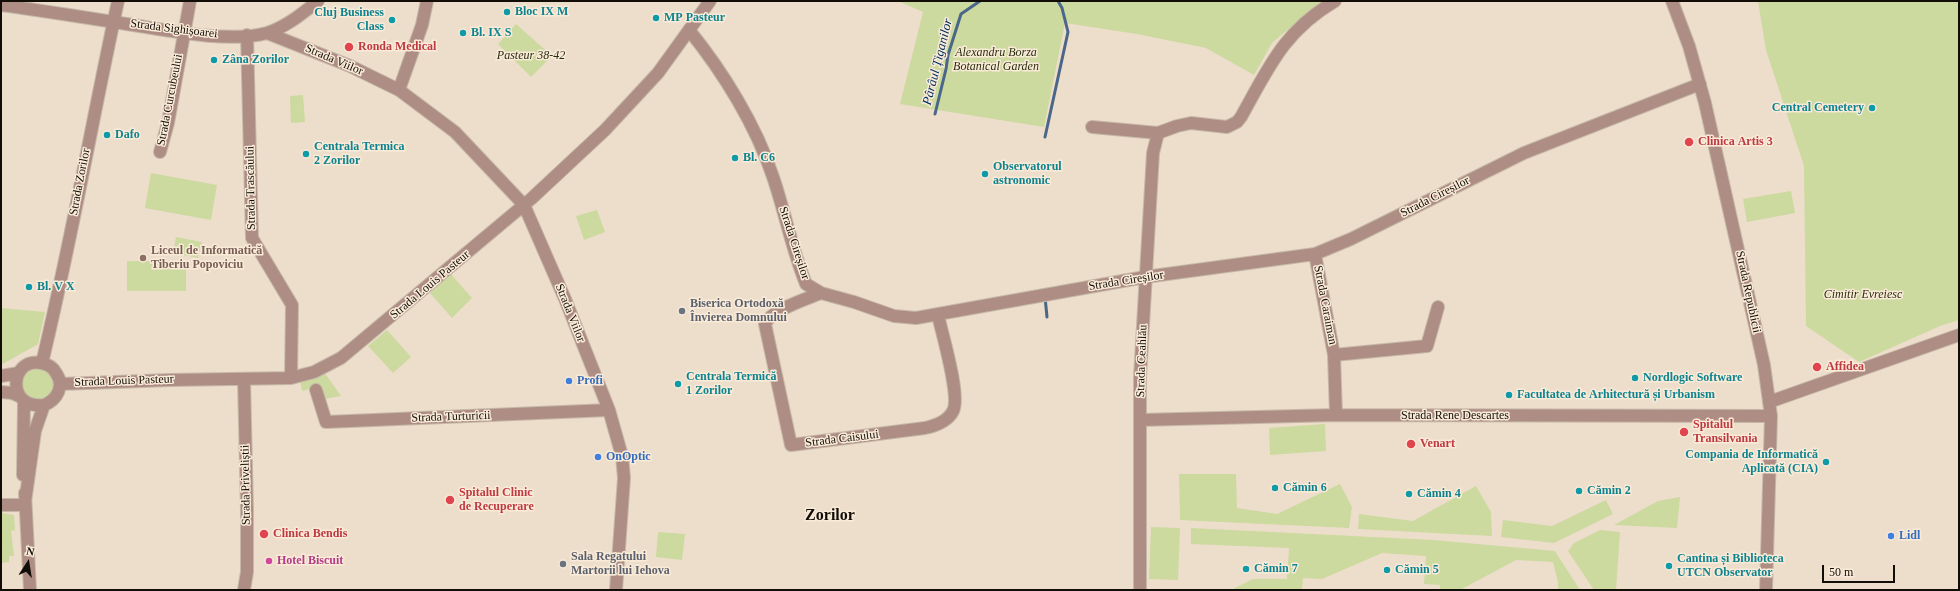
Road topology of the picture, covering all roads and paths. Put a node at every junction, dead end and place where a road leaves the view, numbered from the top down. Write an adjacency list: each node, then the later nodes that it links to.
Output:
1 (118, 1): 9 (street, Strada Zorilor)
2 (190, 1): 11 (street, Strada Curcubeului)
3 (318, 1): 12 (street, Strada Sighișoarei)
4 (427, 1): 15 (street)
5 (709, 1): 10 (street, Strada Louis Pasteur)
6 (1335, 1): 17 (street)
7 (1672, 1): 14 (street, Strada Republicii)
8 (1, 5): 9 (street, Strada Sighișoarei)
9 (114, 22): 11 (street, Strada Sighișoarei); 27 (street, Strada Zorilor)
10 (688, 30): 19 (street, Strada Louis Pasteur); 22 (street, Strada Cireșilor)
11 (183, 33): 13 (street, Strada Sighișoarei); 18 (street, Strada Curcubeului)
12 (267, 33): 13 (street, Strada Sighișoarei); 15 (street, Strada Viilor)
13 (247, 35): 30 (street, Strada Trascăului)
14 (1700, 84): 20 (street, Strada Cireșilor); 36 (street, Strada Republicii)
15 (399, 90): 19 (street, Strada Viilor)
16 (1092, 127): 17 (street)
17 (1158, 133): 21 (street, Strada Ceahlău)
18 (160, 152)
19 (524, 205): 30 (street, Strada Louis Pasteur); 38 (street, Strada Viilor)
20 (1315, 254): 21 (street, Strada Cireșilor); 26 (street, Strada Caraiman)
21 (1145, 277): 24 (street, Strada Cireșilor); 41 (street, Strada Ceahlău)
22 (821, 292): 24 (street, Strada Cireșilor); 24 (street, Strada Caisului)
23 (1438, 307): 26 (street, Strada Caraiman)
24 (938, 315)
25 (1959, 336): 36 (street)
26 (1334, 355): 39 (street, Strada Caraiman)
27 (42, 363): 28 (street); 32 (street)
28 (19, 373): 29 (street); 35 (street)
29 (1, 376)
30 (291, 378): 31 (street, Strada Louis Pasteur)
31 (244, 379): 32 (street, Strada Louis Pasteur); 45 (street, Strada Priveliștii)
32 (60, 384): 37 (street)
33 (316, 390): 38 (street, Strada Turturicii)
34 (1, 392): 35 (street)
35 (21, 398): 37 (street); 42 (street)
36 (1769, 402): 40 (street, Strada Republicii)
37 (44, 405): 42 (street)
38 (609, 410): 46 (street, Strada Viilor)
39 (1336, 415): 40 (street, Strada Rene Descartes); 41 (street, Strada Rene Descartes)
40 (1771, 416): 48 (street, Strada Republicii)
41 (1140, 420): 47 (street, Strada Ceahlău)
42 (25, 503): 43 (street); 44 (street)
43 (1, 505)
44 (30, 590)
45 (244, 590)
46 (616, 590)
47 (1140, 590)
48 (1766, 590)

